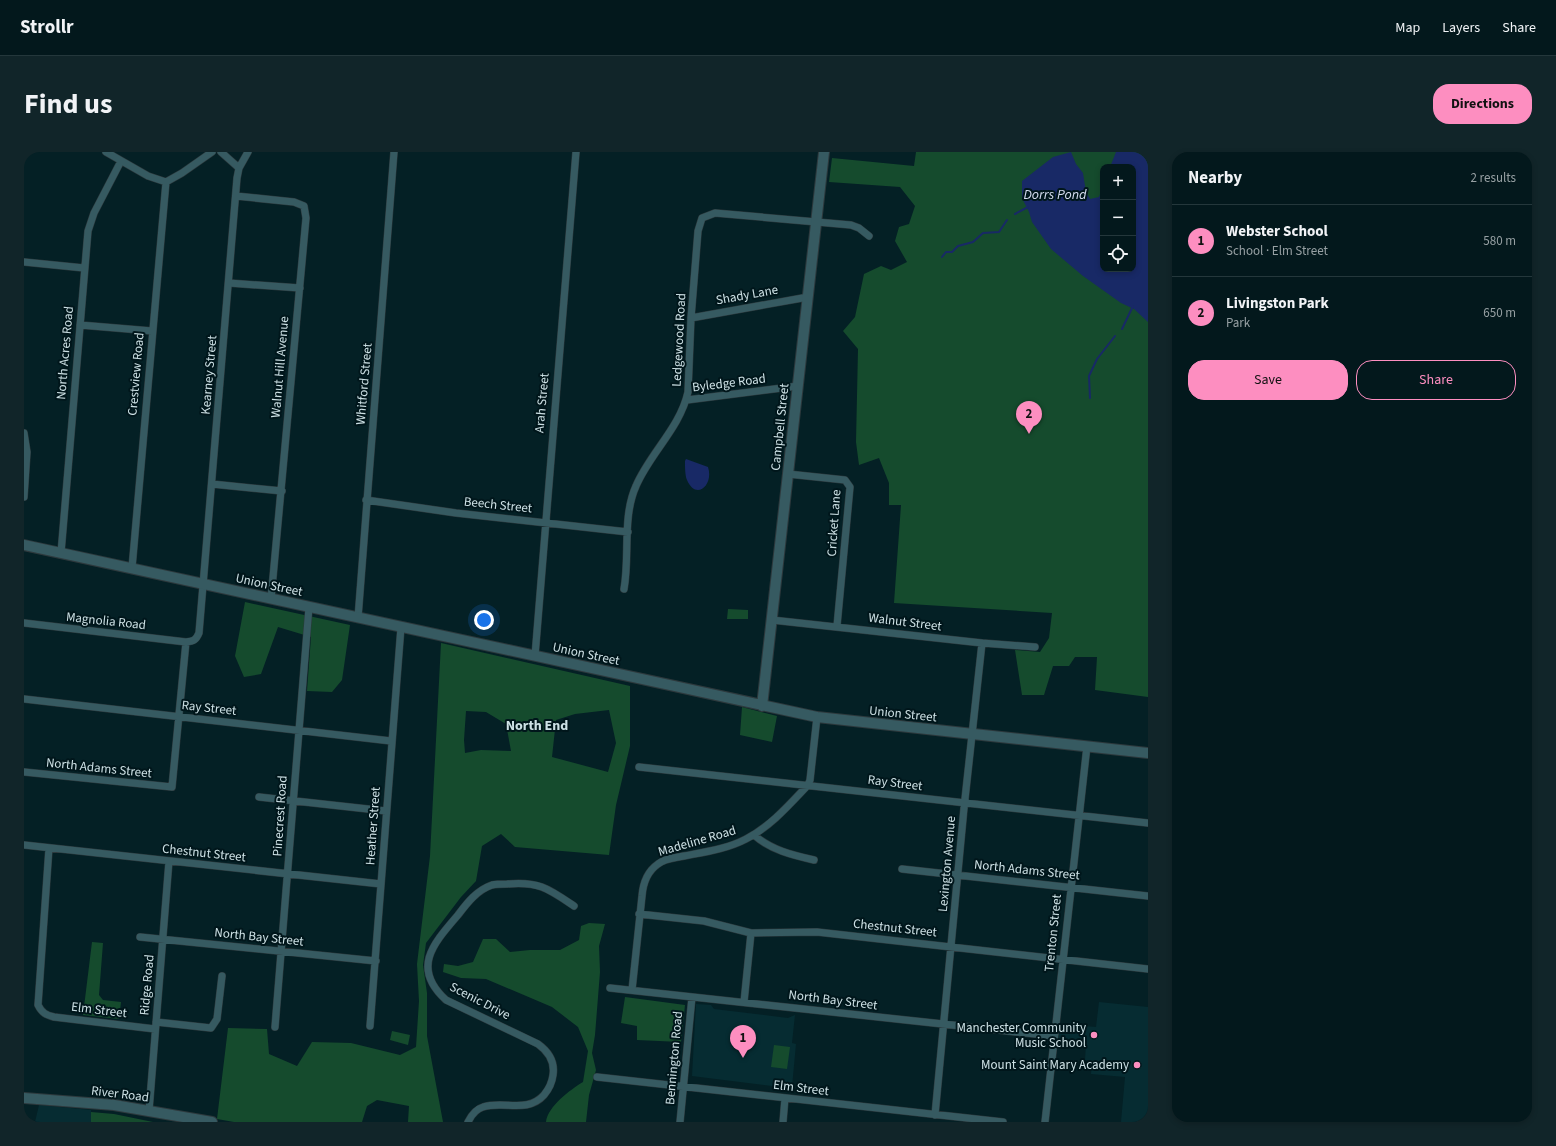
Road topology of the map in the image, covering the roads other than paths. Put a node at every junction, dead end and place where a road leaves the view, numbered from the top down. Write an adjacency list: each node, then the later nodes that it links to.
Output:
1 (106, 152): 8 (street)
2 (212, 152): 10 (street)
3 (221, 152): 9 (street)
4 (248, 152): 9 (street)
5 (394, 152): 29 (street, Whitford Street)
6 (576, 152): 30 (street, Arah Street)
7 (824, 152): 12 (street, Campbell Street)
8 (121, 161): 10 (street); 15 (street, North Acres Road)
9 (239, 168): 11 (street, Kearney Street)
10 (166, 182): 21 (street, Crestview Road)
11 (236, 196): 16 (street, Kearney Street); 17 (street, Walnut Hill Avenue)
12 (816, 222): 13 (street); 18 (street, Campbell Street); 19 (street, Ledgewood Road)
13 (869, 236)
14 (24, 262): 15 (street)
15 (84, 268): 20 (street, North Acres Road)
16 (229, 283): 17 (street); 26 (street, Kearney Street)
17 (300, 288): 27 (street, Walnut Hill Avenue)
18 (808, 297): 19 (street, Shady Lane); 22 (street, Campbell Street)
19 (691, 318): 23 (street, Ledgewood Road)
20 (80, 325): 21 (street); 33 (street, North Acres Road)
21 (152, 332): 34 (street, Crestview Road)
22 (798, 386): 23 (street, Byledge Road); 25 (street, Campbell Street)
23 (687, 400): 31 (street, Ledgewood Road)
24 (24, 433): 28 (street)
25 (788, 474): 40 (street, Campbell Street); 42 (street, Cricket Lane)
26 (212, 484): 27 (street); 35 (street, Kearney Street)
27 (282, 491): 37 (street, Walnut Hill Avenue)
28 (24, 497)
29 (366, 500): 30 (street, Beech Street); 39 (street, Whitford Street)
30 (544, 522): 31 (street, Beech Street); 47 (street, Arah Street)
31 (628, 532): 36 (street, Ledgewood Road)
32 (24, 545): 33 (street, Union Street)
33 (61, 553): 34 (street, Union Street)
34 (132, 568): 35 (street, Union Street)
35 (204, 584): 37 (street, Union Street); 44 (street)
36 (624, 589)
37 (271, 599): 38 (street, Union Street)
38 (309, 607): 39 (street, Union Street); 52 (street, Pinecrest Road)
39 (358, 618): 43 (street, Union Street)
40 (772, 620): 42 (street, Walnut Street); 49 (street, Campbell Street)
41 (24, 623): 44 (street, Magnolia Road)
42 (837, 626): 45 (street, Walnut Street)
43 (400, 627): 47 (street, Union Street); 54 (street, Heather Street)
44 (186, 642): 50 (street)
45 (982, 644): 46 (street, Walnut Street); 53 (street, Lexington Avenue)
46 (1035, 646)
47 (535, 656): 49 (street, Union Street)
48 (24, 699): 50 (street, Ray Street)
49 (762, 706): 51 (street, Union Street)
50 (179, 717): 52 (street, Ray Street); 58 (street, North Adams Street)
51 (817, 717): 53 (street, Union Street); 59 (street)
52 (298, 730): 54 (street, Ray Street); 61 (street, Pinecrest Road)
53 (972, 735): 55 (street, Union Street); 62 (street, Lexington Avenue)
54 (392, 741): 63 (street, Heather Street)
55 (1086, 746): 56 (street, Union Street); 64 (street, Trenton Street)
56 (1148, 753)
57 (639, 767): 59 (street, Ray Street)
58 (24, 772)
59 (808, 785): 62 (street, Ray Street); 66 (street, Madeline Road)
60 (259, 797): 61 (street)
61 (293, 801): 63 (street); 73 (street, Pinecrest Road)
62 (964, 803): 64 (street, Ray Street); 72 (street, Lexington Avenue)
63 (386, 811): 74 (street, Heather Street)
64 (1078, 815): 65 (street, Ray Street); 75 (street, Trenton Street)
65 (1148, 823)
66 (754, 835): 69 (street); 78 (street, Madeline Road)
67 (24, 845): 68 (street, Chestnut Street)
68 (49, 848): 70 (street, Chestnut Street); 93 (street, Elm Street)
69 (814, 860)
70 (168, 861): 73 (street, Chestnut Street); 81 (street, Ridge Road)
71 (902, 869): 72 (street, North Adams Street)
72 (958, 874): 75 (street, North Adams Street); 82 (street, Lexington Avenue)
73 (287, 875): 74 (street, Chestnut Street); 83 (street, Pinecrest Road)
74 (381, 884): 85 (street, Heather Street)
75 (1070, 887): 76 (street, North Adams Street); 84 (street, Trenton Street)
76 (1148, 896)
77 (574, 906): 104 (street, Scenic Drive)
78 (640, 914): 79 (street, Chestnut Street); 89 (street, Madeline Road)
79 (752, 933): 82 (street, Chestnut Street); 91 (street)
80 (140, 937): 81 (street, North Bay Street)
81 (162, 940): 83 (street, North Bay Street); 93 (street, Ridge Road)
82 (952, 946): 84 (street, Chestnut Street); 92 (street, Lexington Avenue)
83 (281, 952): 85 (street, North Bay Street); 95 (street, Pinecrest Road)
84 (1063, 960): 86 (street, Chestnut Street); 96 (street, Trenton Street)
85 (376, 961): 94 (street, Heather Street)
86 (1148, 969)
87 (222, 976): 93 (street, Elm Street)
88 (610, 988): 89 (street, North Bay Street)
89 (632, 990): 90 (street, North Bay Street)
90 (692, 997): 91 (street, North Bay Street); 98 (street, Bennington Road)
91 (744, 1002): 92 (street, North Bay Street)
92 (944, 1025): 96 (street, North Bay Street); 102 (street, Lexington Avenue)
93 (156, 1026): 101 (street, Ridge Road)
94 (370, 1026)
95 (275, 1027)
96 (1054, 1036): 108 (street, Trenton Street)
97 (597, 1078): 98 (street, Elm Street)
98 (683, 1087): 100 (street, Elm Street); 105 (street, Bennington Road)
99 (24, 1098): 101 (street, River Road)
100 (785, 1098): 102 (street, Elm Street); 106 (street)
101 (149, 1111): 103 (street, River Road)
102 (935, 1115): 107 (street, Elm Street)
103 (212, 1122)
104 (468, 1122)
105 (680, 1122)
106 (783, 1122)
107 (1003, 1122)
108 (1045, 1122)

